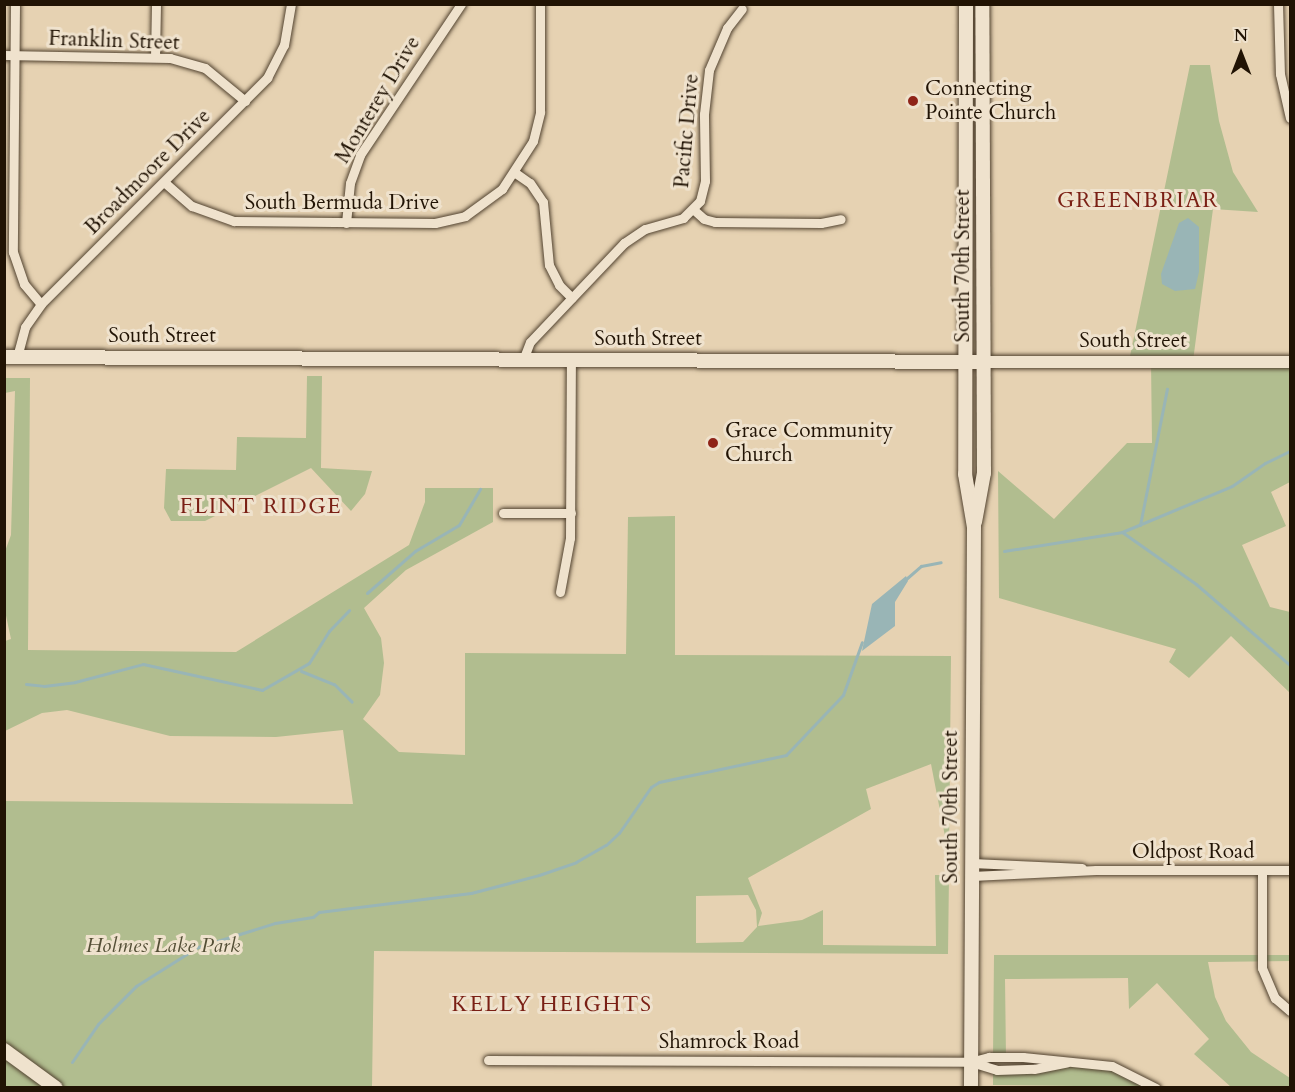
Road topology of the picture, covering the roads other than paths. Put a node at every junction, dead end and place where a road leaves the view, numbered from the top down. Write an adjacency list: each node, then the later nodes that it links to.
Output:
1 (15, 4): 10 (street)
2 (156, 4): 11 (street)
3 (291, 4): 12 (street, Broadmoore Drive)
4 (461, 4): 18 (street, Monterey Drive)
5 (540, 4): 14 (street, South Bermuda Drive)
6 (966, 4): 24 (main road, South 70th Street)
7 (982, 4): 25 (main road, South 70th Street)
8 (1278, 4): 13 (street)
9 (741, 6): 16 (street, Pacific Drive)
10 (9, 56): 11 (street, Franklin Street); 20 (street)
11 (155, 57): 12 (street, Franklin Street)
12 (245, 100): 15 (street, Broadmoore Drive)
13 (1290, 118)
14 (514, 172): 18 (street, South Bermuda Drive); 19 (street)
15 (164, 182): 18 (street, South Bermuda Drive); 20 (street, Broadmoore Drive)
16 (694, 210): 17 (street); 19 (street, Pacific Drive)
17 (841, 219)
18 (346, 223)
19 (573, 298): 22 (street, Pacific Drive)
20 (41, 304): 21 (street, Broadmoore Drive)
21 (11, 357): 22 (main road, South Street)
22 (522, 360): 23 (main road, South Street)
23 (572, 360): 24 (main road, South Street); 28 (street)
24 (967, 362): 25 (main road, South Street); 29 (main road, South 70th Street)
25 (984, 362): 26 (street, South Street); 29 (main road, South 70th Street)
26 (1290, 362)
27 (503, 513): 28 (street)
28 (572, 513): 30 (street)
29 (974, 527): 31 (main road, South 70th Street)
30 (560, 592)
31 (972, 870): 32 (street, Oldpost Road); 37 (main road, South 70th Street)
32 (1262, 870): 33 (street, Oldpost Road); 34 (street)
33 (1290, 870)
34 (1290, 1011)
35 (4, 1050): 38 (main road)
36 (488, 1060): 37 (street, Shamrock Road)
37 (970, 1062): 39 (main road, South 70th Street); 40 (street, Shamrock Road)
38 (56, 1088)
39 (971, 1088)
40 (1156, 1088)

